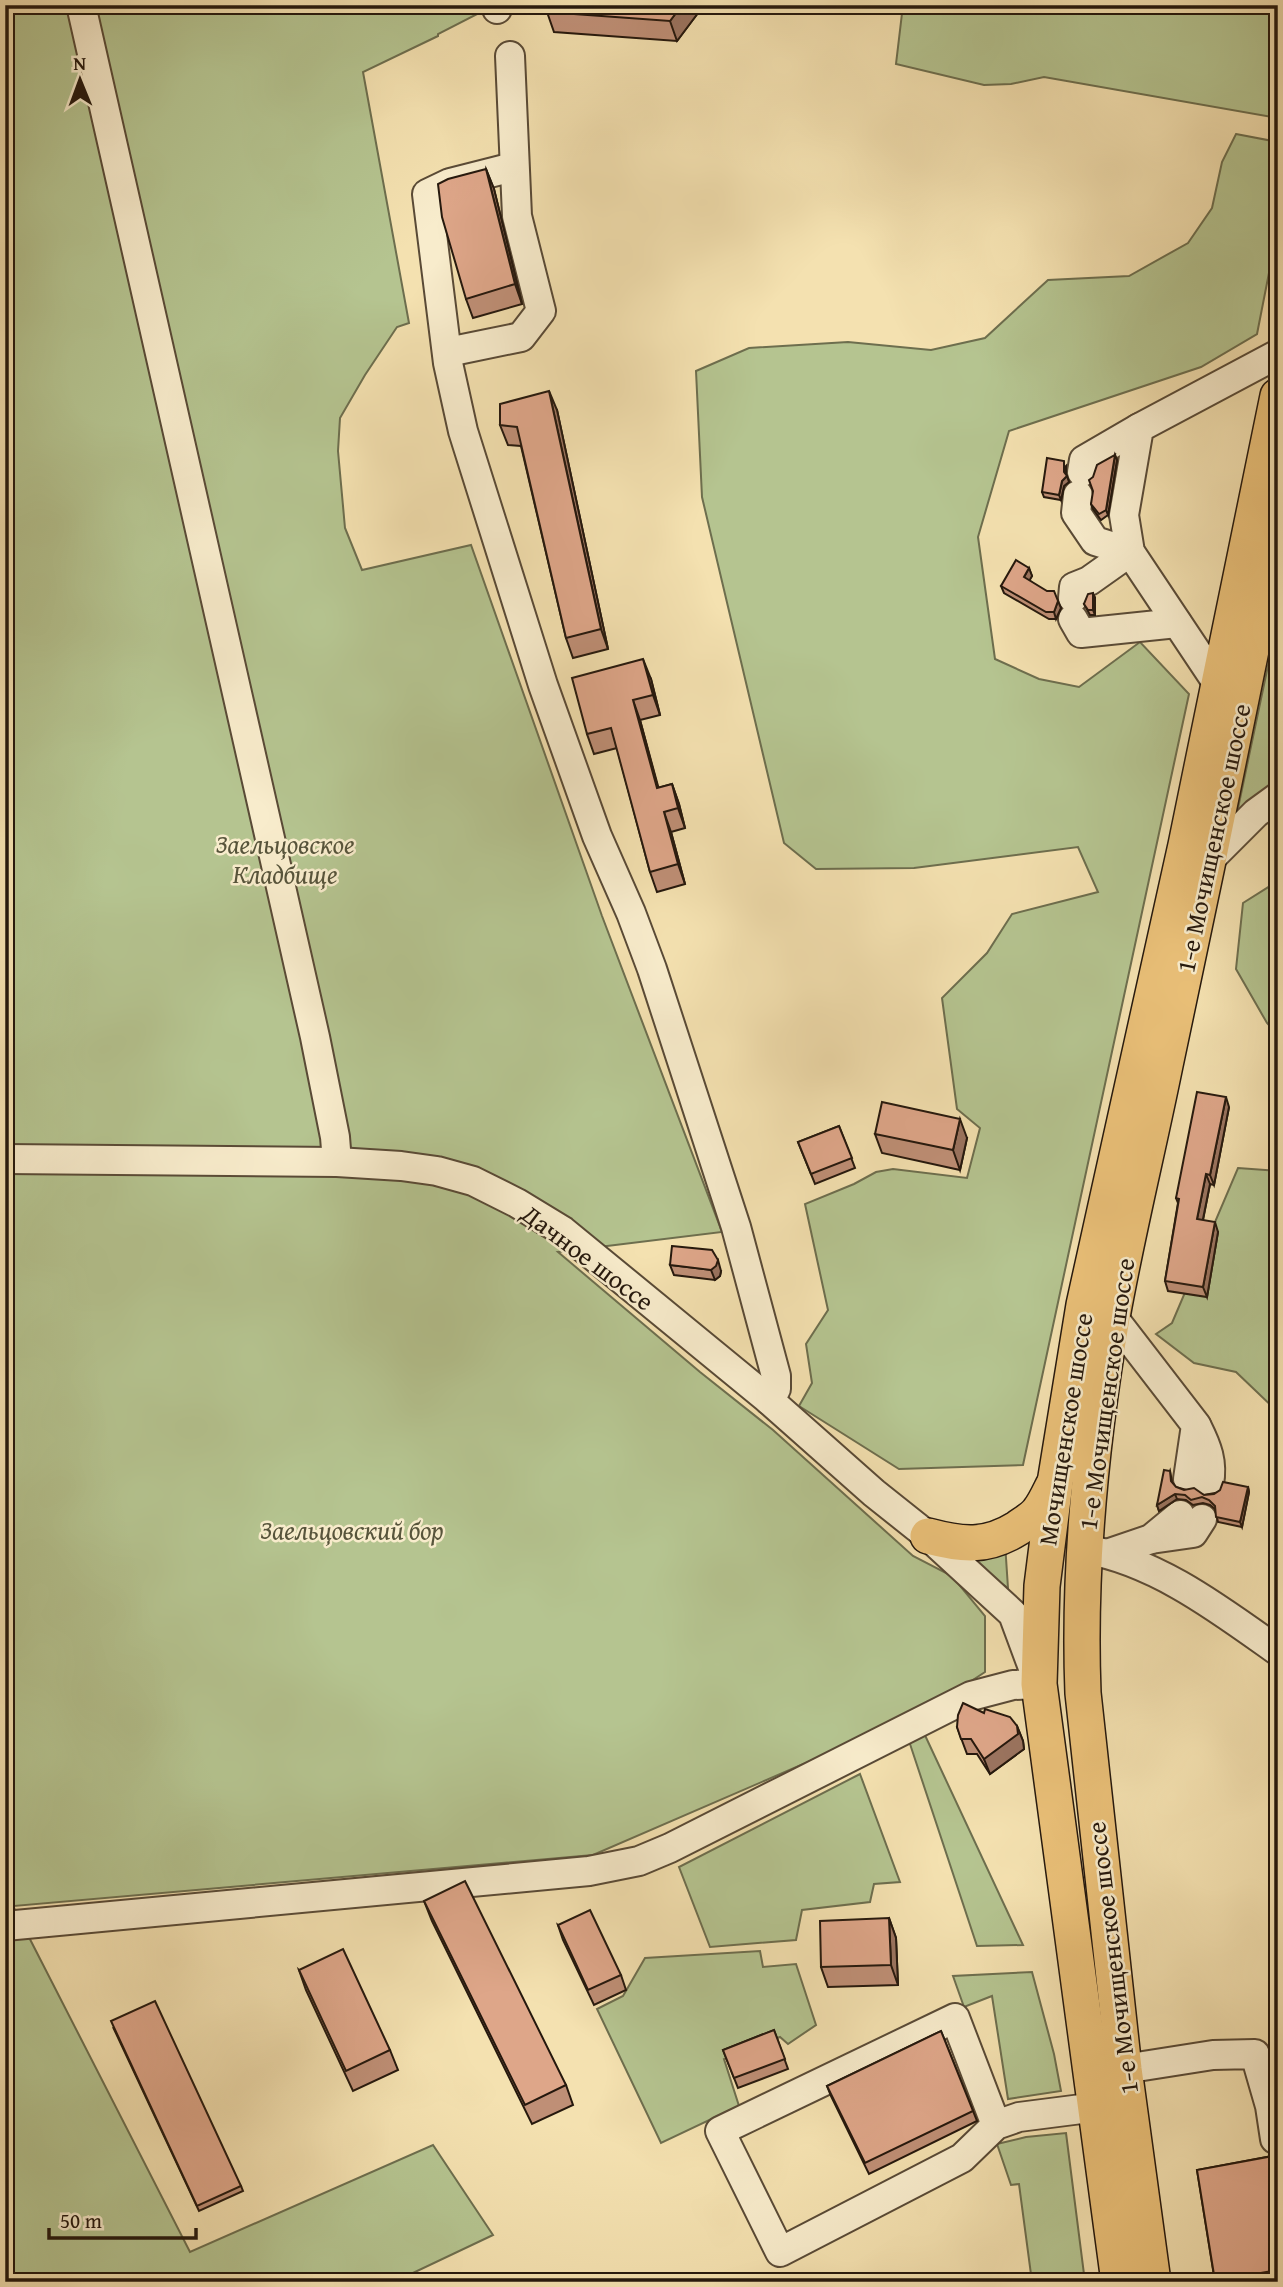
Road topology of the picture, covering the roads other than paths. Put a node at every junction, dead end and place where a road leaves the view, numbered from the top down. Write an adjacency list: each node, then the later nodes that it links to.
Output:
1 (81, 5): 15 (street)
2 (510, 56): 3 (street)
3 (513, 167): 4 (street); 4 (street)
4 (448, 352): 17 (street)
5 (1278, 354): 7 (street)
6 (1278, 396): 11 (main road, Мочищенское шоссе)
7 (1139, 428): 9 (street); 9 (street)
8 (1278, 518): 13 (main road, 1-е Мочищенское шоссе)
9 (1130, 552): 10 (street); 10 (street)
10 (1177, 623): 11 (street)
11 (1218, 684): 19 (main road, Мочищенское шоссе)
12 (1278, 797): 13 (street)
13 (1208, 861): 16 (main road, 1-е Мочищенское шоссе)
14 (5, 1160): 15 (street, Дачное шоссе)
15 (337, 1162): 17 (street, Дачное шоссе)
16 (1112, 1316): 18 (street); 22 (main road, 1-е Мочищенское шоссе)
17 (769, 1400): 21 (street, Дачное шоссе)
18 (1199, 1482)
19 (1055, 1483): 21 (main road); 23 (main road, Мочищенское шоссе)
20 (1191, 1517): 22 (street)
21 (928, 1536): 23 (street, Дачное шоссе)
22 (1097, 1551): 24 (main road, 1-е Мочищенское шоссе); 25 (street)
23 (1026, 1625): 24 (main road); 26 (main road, Мочищенское шоссе)
24 (1081, 1650): 28 (main road, 1-е Мочищенское шоссе)
25 (1278, 1651)
26 (1039, 1684): 27 (street); 30 (main road, 1-е Мочищенское шоссе)
27 (5, 1926)
28 (1124, 2069): 29 (street); 34 (main road, 1-е Мочищенское шоссе)
29 (1274, 2105): 32 (street)
30 (1097, 2107): 31 (street); 33 (main road, 1-е Мочищенское шоссе)
31 (996, 2125): 31 (street)
32 (1275, 2139)
33 (1119, 2282)
34 (1153, 2282)

